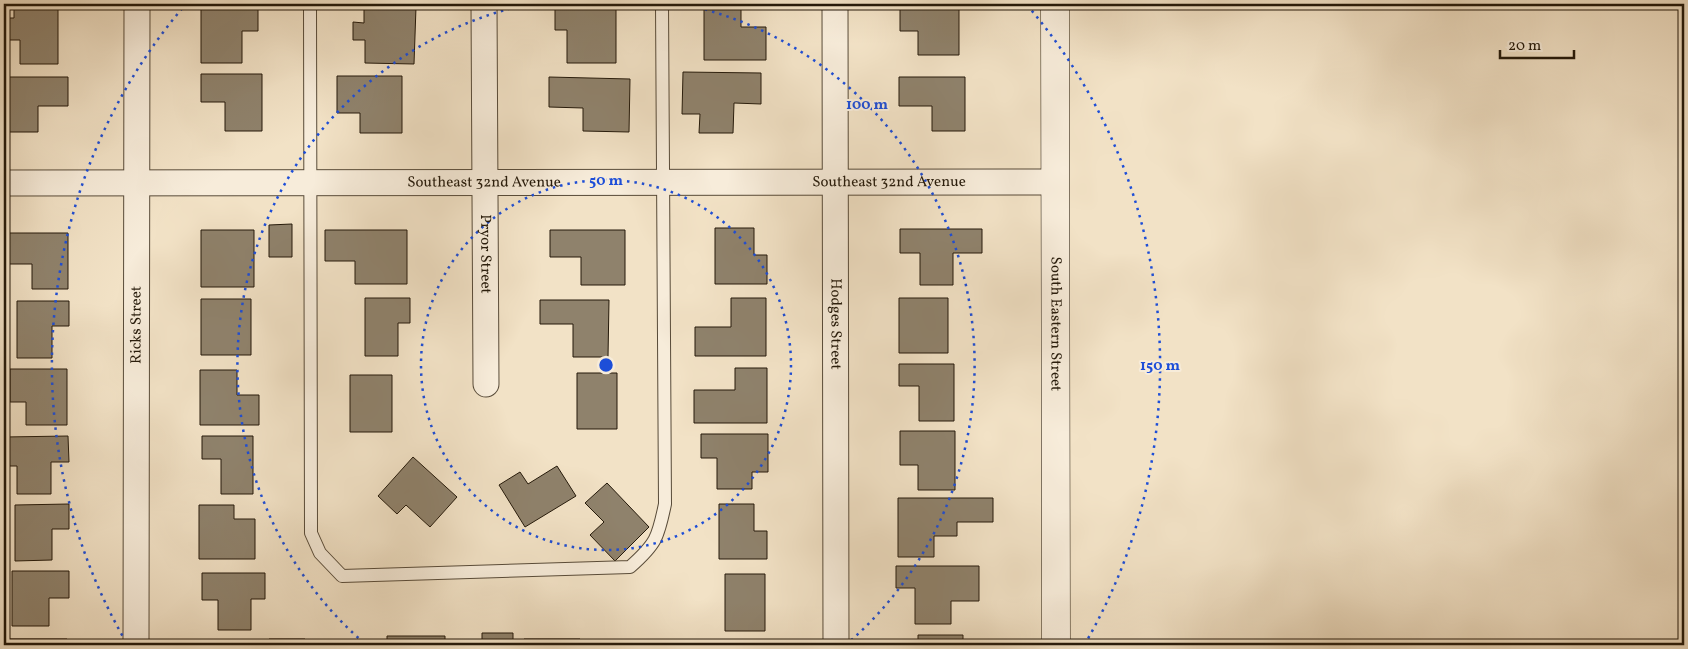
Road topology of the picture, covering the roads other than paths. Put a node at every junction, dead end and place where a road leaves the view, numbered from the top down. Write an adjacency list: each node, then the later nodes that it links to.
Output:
1 (137, 4): 11 (street, Ricks Street)
2 (310, 4): 12 (lane)
3 (484, 4): 13 (street, Pryor Street)
4 (662, 4): 7 (lane)
5 (835, 4): 8 (street, Hodges Street)
6 (1055, 4): 9 (main road, South Eastern Street)
7 (662, 182): 8 (street, Southeast 32nd Avenue); 12 (lane); 13 (street, Southeast 32nd Avenue)
8 (836, 182): 9 (street, Southeast 32nd Avenue); 16 (street, Hodges Street)
9 (1054, 182): 17 (main road, South Eastern Street)
10 (4, 183): 11 (street, Southeast 32nd Avenue)
11 (138, 183): 12 (street, Southeast 32nd Avenue); 15 (street, Ricks Street)
12 (310, 183): 13 (street, Southeast 32nd Avenue)
13 (484, 183): 14 (street, Pryor Street)
14 (486, 384)
15 (136, 645)
16 (836, 645)
17 (1056, 645)

